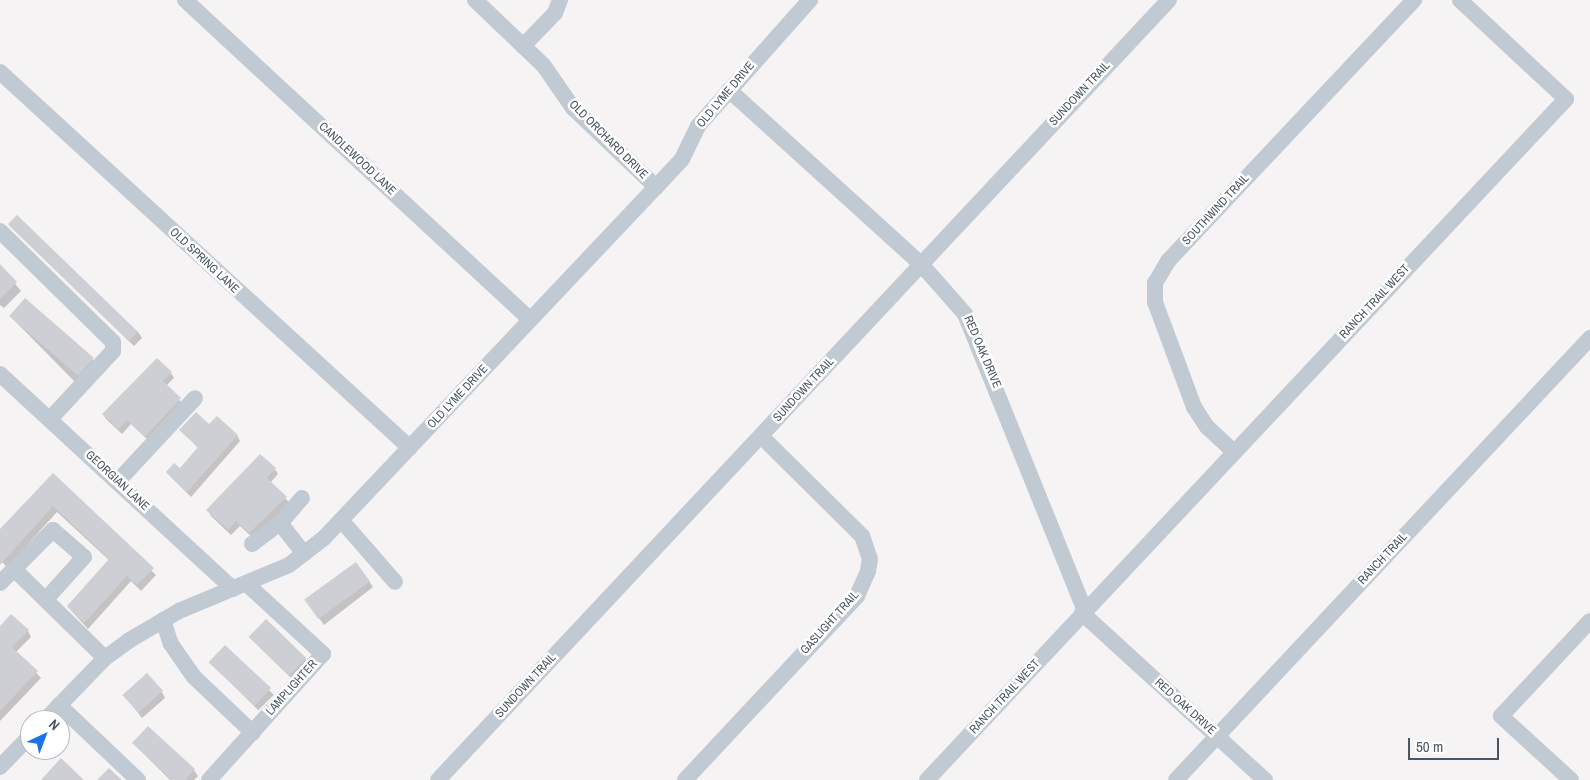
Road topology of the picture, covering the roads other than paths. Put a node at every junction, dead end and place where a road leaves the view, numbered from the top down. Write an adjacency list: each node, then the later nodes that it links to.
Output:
1 (185, 0): 14 (street, CANDLEWOOD LANE)
2 (475, 0): 8 (street, OLD ORCHARD DRIVE)
3 (560, 0): 8 (street)
4 (810, 0): 10 (street, OLD LYME DRIVE)
5 (1168, 0): 13 (street, SUNDOWN TRAIL)
6 (1414, 0): 21 (street, SOUTHWIND TRAIL)
7 (1460, 0): 21 (street, RANCH TRAIL WEST)
8 (523, 46): 11 (street, OLD ORCHARD DRIVE)
9 (0, 72): 20 (street, OLD SPRING LANE)
10 (729, 90): 11 (street, OLD LYME DRIVE); 13 (street, RED OAK DRIVE)
11 (656, 187): 14 (street, OLD LYME DRIVE)
12 (0, 231): 18 (street)
13 (921, 264): 19 (street, SUNDOWN TRAIL); 33 (street, RED OAK DRIVE)
14 (529, 319): 20 (street, OLD LYME DRIVE)
15 (1590, 338): 40 (street, RANCH TRAIL)
16 (0, 374): 18 (street, GEORGIAN LANE)
17 (195, 398): 22 (street)
18 (50, 419): 22 (street, GEORGIAN LANE)
19 (761, 436): 45 (street, SUNDOWN TRAIL); 46 (street, GASLIGHT TRAIL)
20 (410, 448): 24 (street, OLD LYME DRIVE)
21 (1234, 452): 33 (street, RANCH TRAIL WEST)
22 (118, 482): 31 (street, GEORGIAN LANE)
23 (302, 498): 25 (street)
24 (341, 520): 27 (street, OLD LYME DRIVE); 29 (street)
25 (280, 523): 26 (street); 27 (street)
26 (252, 544)
27 (304, 554): 31 (street, OLD LYME DRIVE)
28 (14, 569): 30 (street); 32 (street); 32 (street)
29 (395, 582)
30 (0, 583)
31 (240, 587): 34 (street, OLD LYME DRIVE); 39 (street, LAMPLIGHTER)
32 (46, 598): 36 (street)
33 (1084, 612): 40 (street, RED OAK DRIVE); 47 (street, RANCH TRAIL WEST)
34 (163, 620): 36 (street, OLD LYME DRIVE); 39 (street)
35 (1590, 621): 50 (street)
36 (105, 658): 37 (street, OLD LYME DRIVE)
37 (60, 705): 38 (street, OLD LYME DRIVE); 43 (street)
38 (55, 710)
39 (253, 733): 44 (street, LAMPLIGHTER)
40 (1217, 736): 48 (street, RANCH TRAIL); 49 (street, RED OAK DRIVE)
41 (20, 746): 42 (street)
42 (0, 767)
43 (138, 780)
44 (209, 780)
45 (438, 780)
46 (684, 780)
47 (927, 780)
48 (1176, 780)
49 (1264, 780)
50 (1571, 780)

